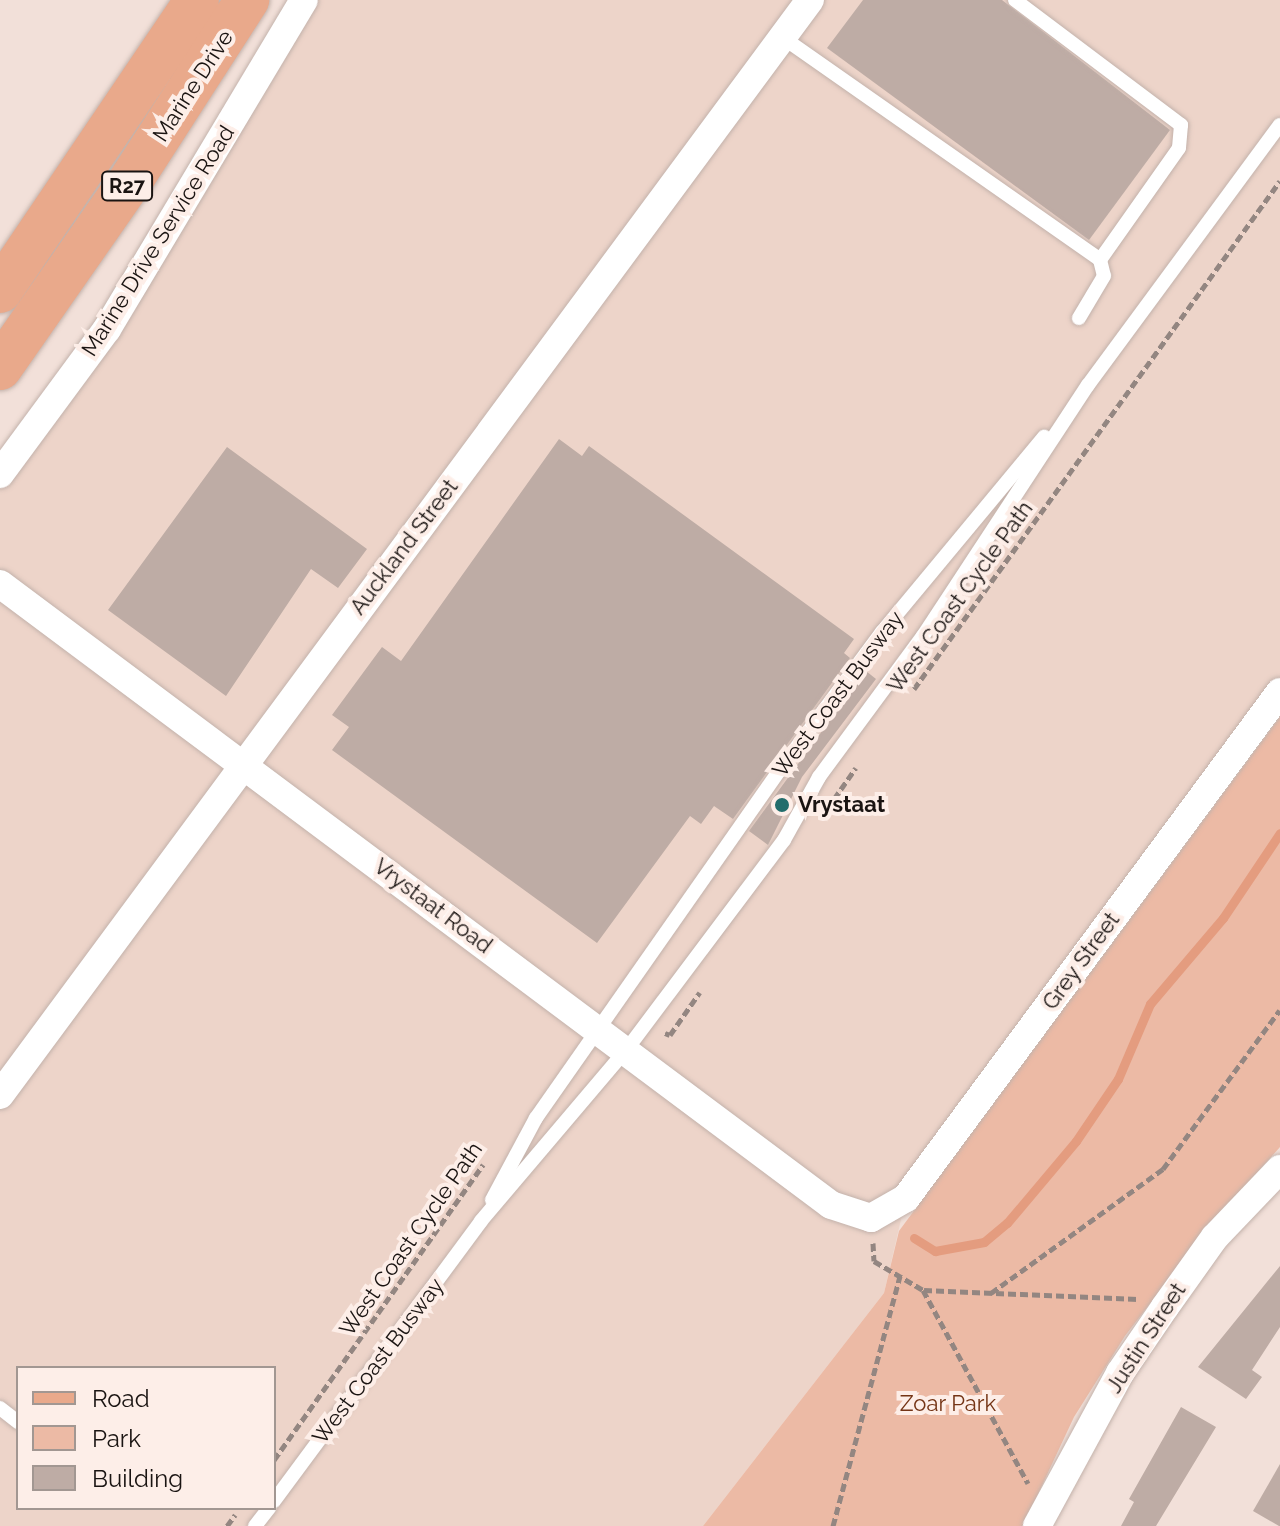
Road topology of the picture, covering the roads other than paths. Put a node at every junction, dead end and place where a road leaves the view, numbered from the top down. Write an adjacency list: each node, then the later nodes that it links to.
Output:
1 (197, 0): 9 (main road, Marine Drive / R27)
2 (247, 0): 11 (main road, Marine Drive / R27)
3 (304, 0): 13 (street, Marine Drive Service Road)
4 (810, 0): 6 (street, Auckland Street)
5 (1015, 0): 8 (lane)
6 (782, 37): 8 (lane); 16 (street, Auckland Street)
7 (1280, 125): 12 (lane, West Coast Busway)
8 (1100, 260): 10 (lane)
9 (0, 291)
10 (1079, 318)
11 (0, 368)
12 (1088, 385): 17 (lane, West Coast Busway); 18 (lane, West Coast Busway)
13 (0, 474)
14 (0, 584): 16 (street, Vrystaat Road)
15 (1280, 692): 21 (street, Grey Street)
16 (243, 764): 17 (street, Vrystaat Road); 19 (street, Auckland Street)
17 (600, 1030): 18 (street, Vrystaat Road); 22 (lane, West Coast Busway)
18 (627, 1049): 21 (street, Vrystaat Road); 22 (lane, West Coast Busway)
19 (0, 1095)
20 (1276, 1180): 28 (street, Justin Street)
21 (871, 1218)
22 (481, 1221): 25 (lane, West Coast Busway)
23 (0, 1408): 24 (lane)
24 (16, 1420)
25 (276, 1498)
26 (267, 1510): 27 (lane)
27 (255, 1526)
28 (1037, 1526)

